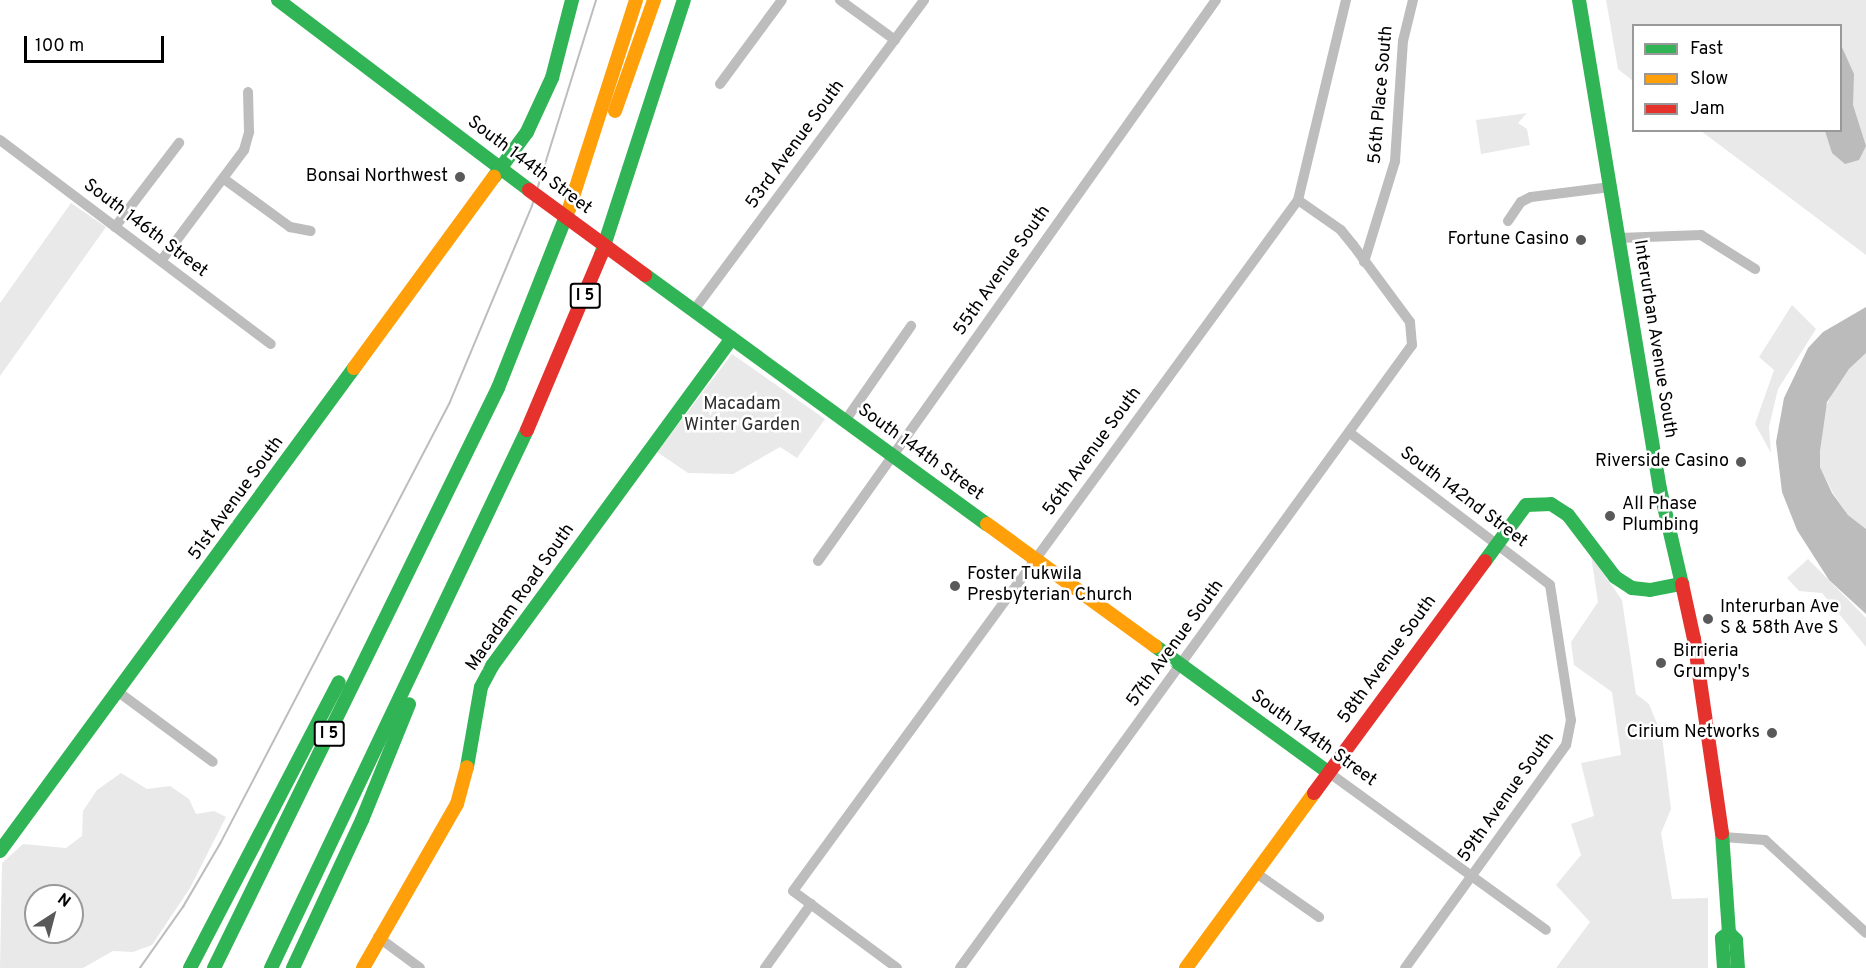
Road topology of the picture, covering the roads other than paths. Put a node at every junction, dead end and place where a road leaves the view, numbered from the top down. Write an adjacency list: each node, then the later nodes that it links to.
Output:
1 (572, 0): 18 (main road)
2 (636, 0): 21 (main road, I 5)
3 (654, 0): 21 (main road, I 5)
4 (684, 0): 41 (main road, I 5)
5 (782, 0): 14 (street)
6 (840, 0): 13 (street)
7 (924, 0): 13 (street, 53rd Avenue South)
8 (1216, 0): 36 (street, 55th Avenue South)
9 (1346, 0): 22 (street, 56th Avenue South)
10 (1413, 0): 28 (street, 56th Place South)
11 (1579, 0): 20 (main road, Interurban Avenue South)
12 (280, 1): 18 (main road, South 144th Street)
13 (895, 40): 30 (street, 53rd Avenue South)
14 (720, 84)
15 (248, 92): 19 (street)
16 (0, 140): 24 (street, South 146th Street)
17 (179, 143): 24 (street)
18 (502, 170): 30 (main road, South 144th Street, bridge); 45 (main road, 51st Avenue South)
19 (224, 179): 25 (street); 27 (street)
20 (1610, 187): 23 (street); 26 (main road, Interurban Avenue South)
21 (577, 189): 37 (main road, I 5)
22 (1298, 200): 28 (street); 39 (street, 56th Avenue South)
23 (1508, 221)
24 (115, 227): 27 (street, South 146th Street)
25 (311, 231)
26 (1619, 238): 29 (street); 42 (main road, Interurban Avenue South)
27 (161, 261): 33 (street, South 146th Street)
28 (1364, 262): 35 (street, 57th Avenue South)
29 (1755, 269)
30 (694, 310): 32 (main road, South 144th Street)
31 (911, 326): 34 (street)
32 (732, 338): 34 (main road, South 144th Street); 57 (main road, Macadam Road South)
33 (271, 344)
34 (845, 421): 36 (main road, South 144th Street)
35 (1350, 433): 38 (street, South 142nd Street); 44 (street, 57th Avenue South)
36 (893, 455): 39 (main road, South 144th Street); 40 (street, 55th Avenue South)
37 (444, 501): 58 (main road); 59 (main road, I 5)
38 (1494, 543): 42 (main road, 58th Avenue South); 43 (street, South 142nd Street); 47 (main road, 58th Avenue South)
39 (1035, 559): 44 (main road, South 144th Street); 52 (street, 56th Avenue South)
40 (818, 561)
41 (458, 581): 60 (main road, I 5); 61 (main road)
42 (1682, 584): 48 (main road, Interurban Avenue South)
43 (1553, 591): 51 (street, 59th Avenue South)
44 (1180, 666): 47 (main road, South 144th Street); 66 (street, 57th Avenue South)
45 (117, 691): 46 (street); 49 (main road, 51st Avenue South)
46 (213, 762)
47 (1328, 772): 50 (main road, 58th Avenue South); 51 (street, South 144th Street)
48 (1724, 837): 55 (main road, Interurban Avenue South); 56 (street)
49 (0, 851)
50 (1256, 873): 53 (street); 67 (main road, 58th Avenue South)
51 (1473, 877): 54 (street, South 144th Street); 68 (street, 59th Avenue South)
52 (811, 904): 64 (street); 65 (street)
53 (1319, 917)
54 (1546, 930)
55 (1729, 933): 69 (main road, Interurban Avenue South); 70 (main road, Interurban Avenue South)
56 (1866, 933)
57 (378, 937): 62 (main road, Macadam Road South); 63 (street)
58 (190, 968)
59 (214, 968)
60 (271, 968)
61 (293, 968)
62 (363, 968)
63 (420, 968)
64 (765, 968)
65 (897, 968)
66 (960, 968)
67 (1186, 968)
68 (1405, 968)
69 (1724, 968)
70 (1738, 968)

